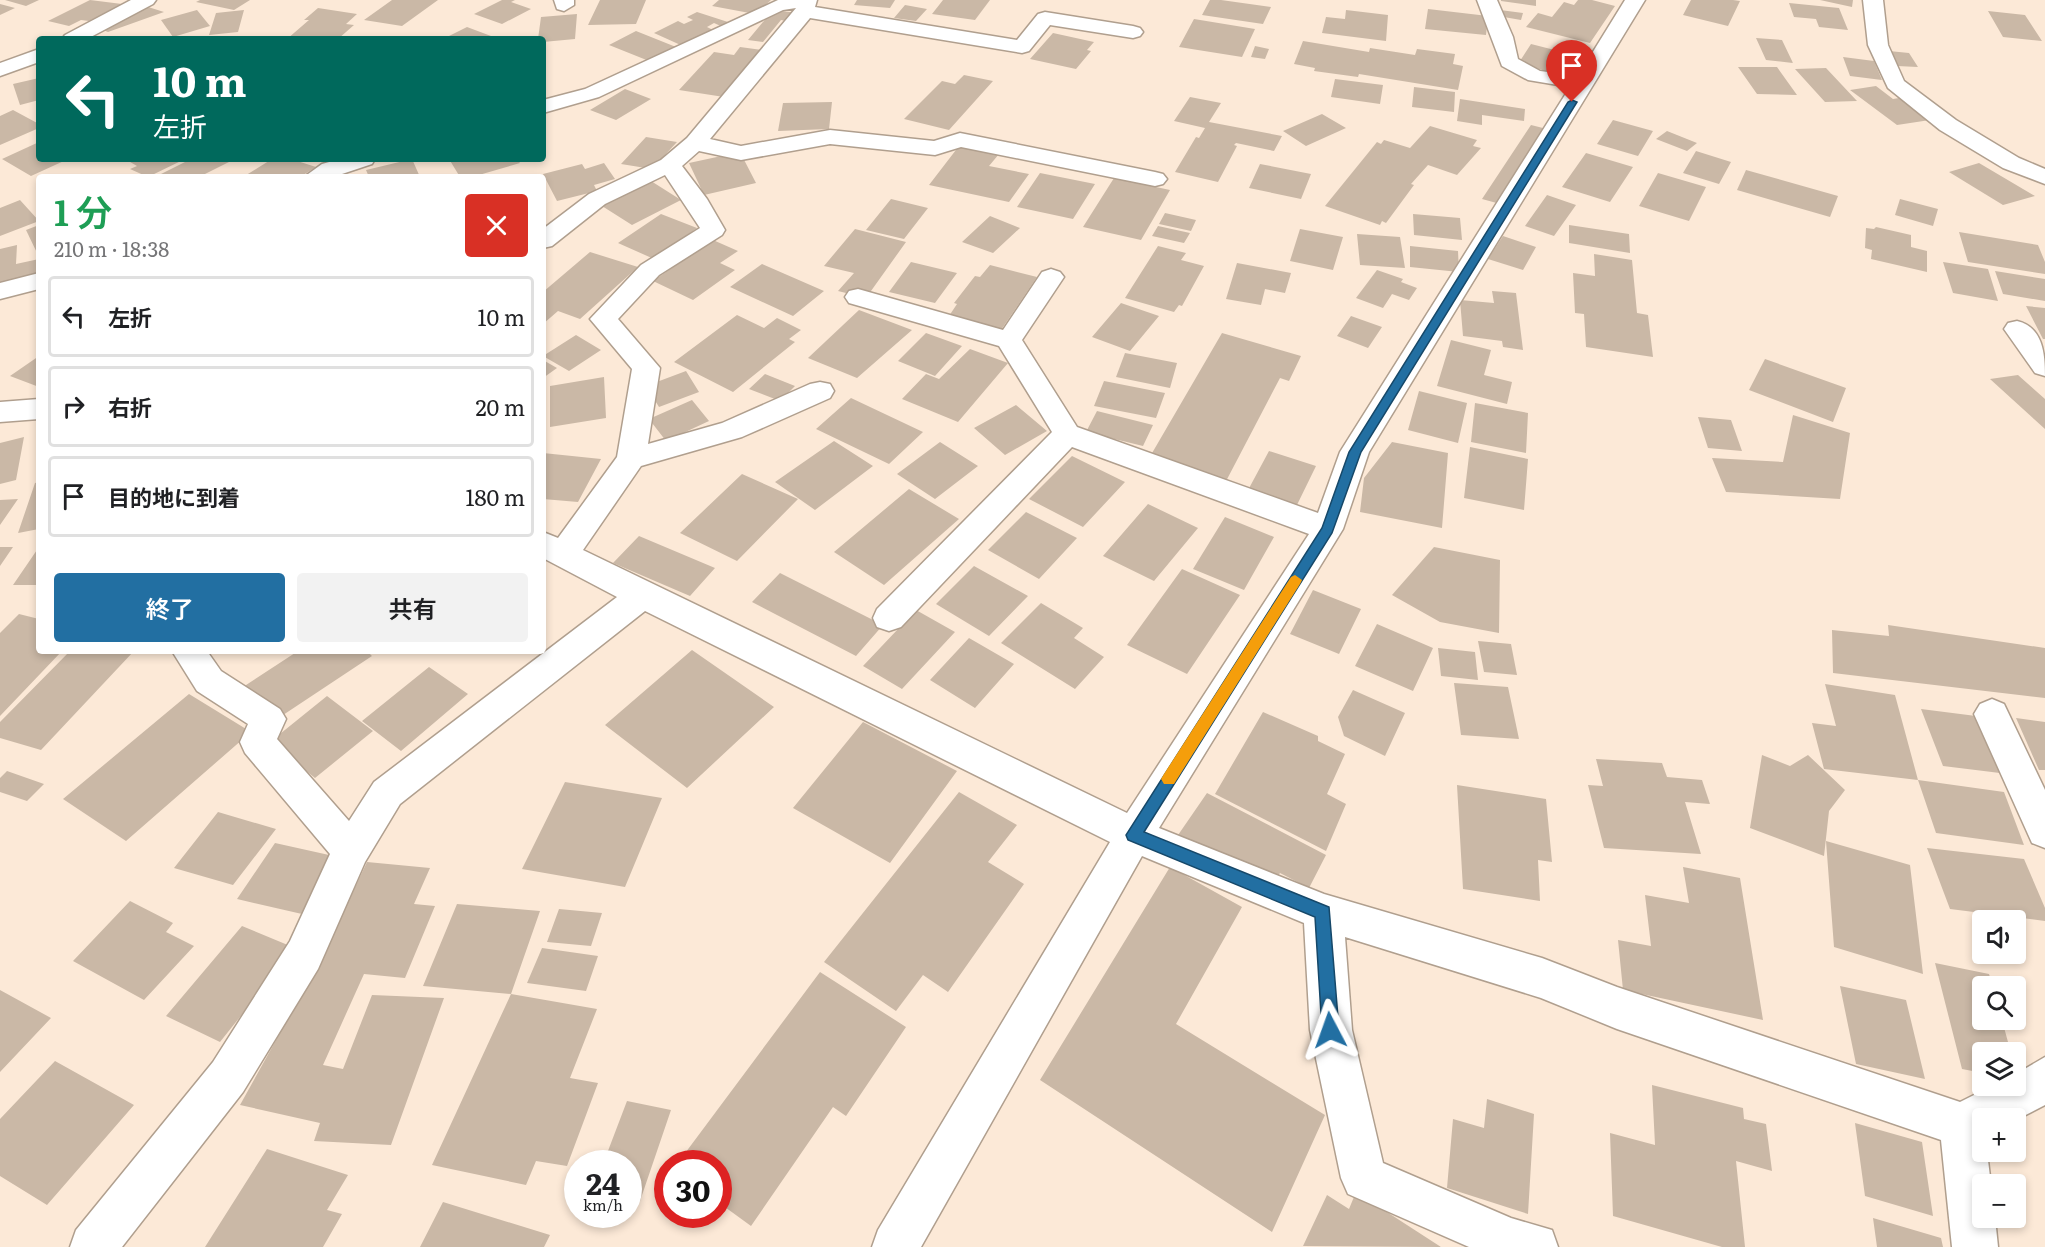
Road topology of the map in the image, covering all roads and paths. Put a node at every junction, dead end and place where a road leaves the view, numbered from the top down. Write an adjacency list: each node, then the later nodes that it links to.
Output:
1 (146, 0): 7 (street)
2 (1487, 0): 10 (street)
3 (1635, 0): 10 (street)
4 (1873, 0): 16 (street)
5 (805, 4): 6 (street); 11 (street); 12 (street)
6 (1132, 32)
7 (78, 36)
8 (36, 56): 9 (street)
9 (0, 70)
10 (1584, 83): 31 (street)
11 (546, 106)
12 (695, 143): 14 (street); 17 (street)
13 (354, 162): 15 (street)
14 (669, 165): 18 (street); 30 (street)
15 (321, 174)
16 (2045, 177)
17 (1155, 179)
18 (546, 239)
19 (1051, 277): 24 (street)
20 (36, 282): 21 (street)
21 (0, 291)
22 (858, 297): 24 (street)
23 (2017, 329): 25 (street)
24 (1009, 340): 29 (street)
25 (2045, 367)
26 (820, 392): 30 (street)
27 (36, 409): 28 (street)
28 (0, 412)
29 (1067, 435): 31 (street); 34 (street)
30 (631, 459): 32 (street)
31 (1328, 529): 38 (street)
32 (552, 550): 33 (street)
33 (642, 595): 38 (street); 39 (street)
34 (889, 618)
35 (191, 654): 39 (street)
36 (1992, 714): 37 (street)
37 (2045, 831)
38 (1134, 835): 40 (street); 44 (street)
39 (351, 851): 43 (street)
40 (1323, 912): 42 (street); 45 (street)
41 (2045, 1079): 42 (street)
42 (1962, 1125): 46 (street)
43 (93, 1247)
44 (895, 1247)
45 (1535, 1247)
46 (1975, 1247)

